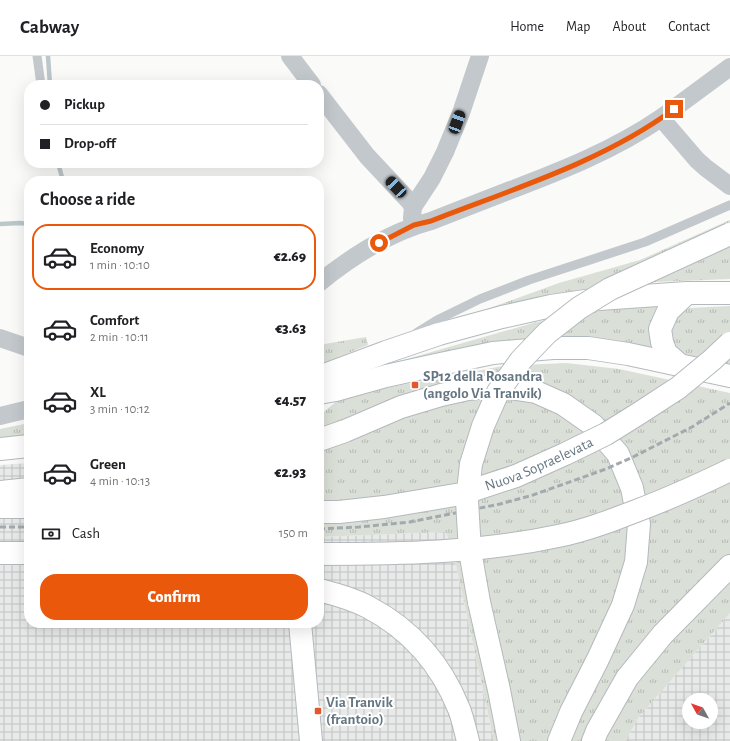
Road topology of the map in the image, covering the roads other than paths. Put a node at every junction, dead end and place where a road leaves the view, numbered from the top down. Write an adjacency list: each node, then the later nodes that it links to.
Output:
1 (37, 56): 5 (lane)
2 (290, 56): 6 (street)
3 (480, 56): 11 (street)
4 (730, 67): 8 (street)
5 (40, 80)
6 (308, 80)
7 (324, 100): 11 (street)
8 (661, 118): 9 (street); 12 (street)
9 (730, 186)
10 (729, 206): 20 (lane)
11 (413, 207): 12 (street)
12 (414, 225): 14 (street)
13 (730, 234): 44 (main road, bridge)
14 (324, 279)
15 (687, 293): 16 (main road); 20 (main road); 21 (main road)
16 (730, 293)
17 (0, 338): 19 (street)
18 (730, 343): 35 (main road, Nuova Sopraelevata, bridge)
19 (24, 346)
20 (386, 352): 22 (main road)
21 (681, 366): 23 (main road); 24 (main road)
22 (324, 375)
23 (730, 376)
24 (328, 392)
25 (24, 410): 26 (street)
26 (0, 416)
27 (324, 438): 45 (main road)
28 (24, 447): 29 (main road)
29 (0, 449)
30 (730, 470): 38 (main road, bridge)
31 (24, 490): 32 (main road)
32 (0, 492)
33 (0, 506): 34 (main road)
34 (24, 507)
35 (324, 512)
36 (0, 552): 37 (main road)
37 (24, 553)
38 (324, 554)
39 (730, 566): 46 (main road)
40 (324, 591): 43 (main road)
41 (300, 628): 42 (main road)
42 (311, 741)
43 (468, 741)
44 (509, 741)
45 (560, 741)
46 (593, 741)

